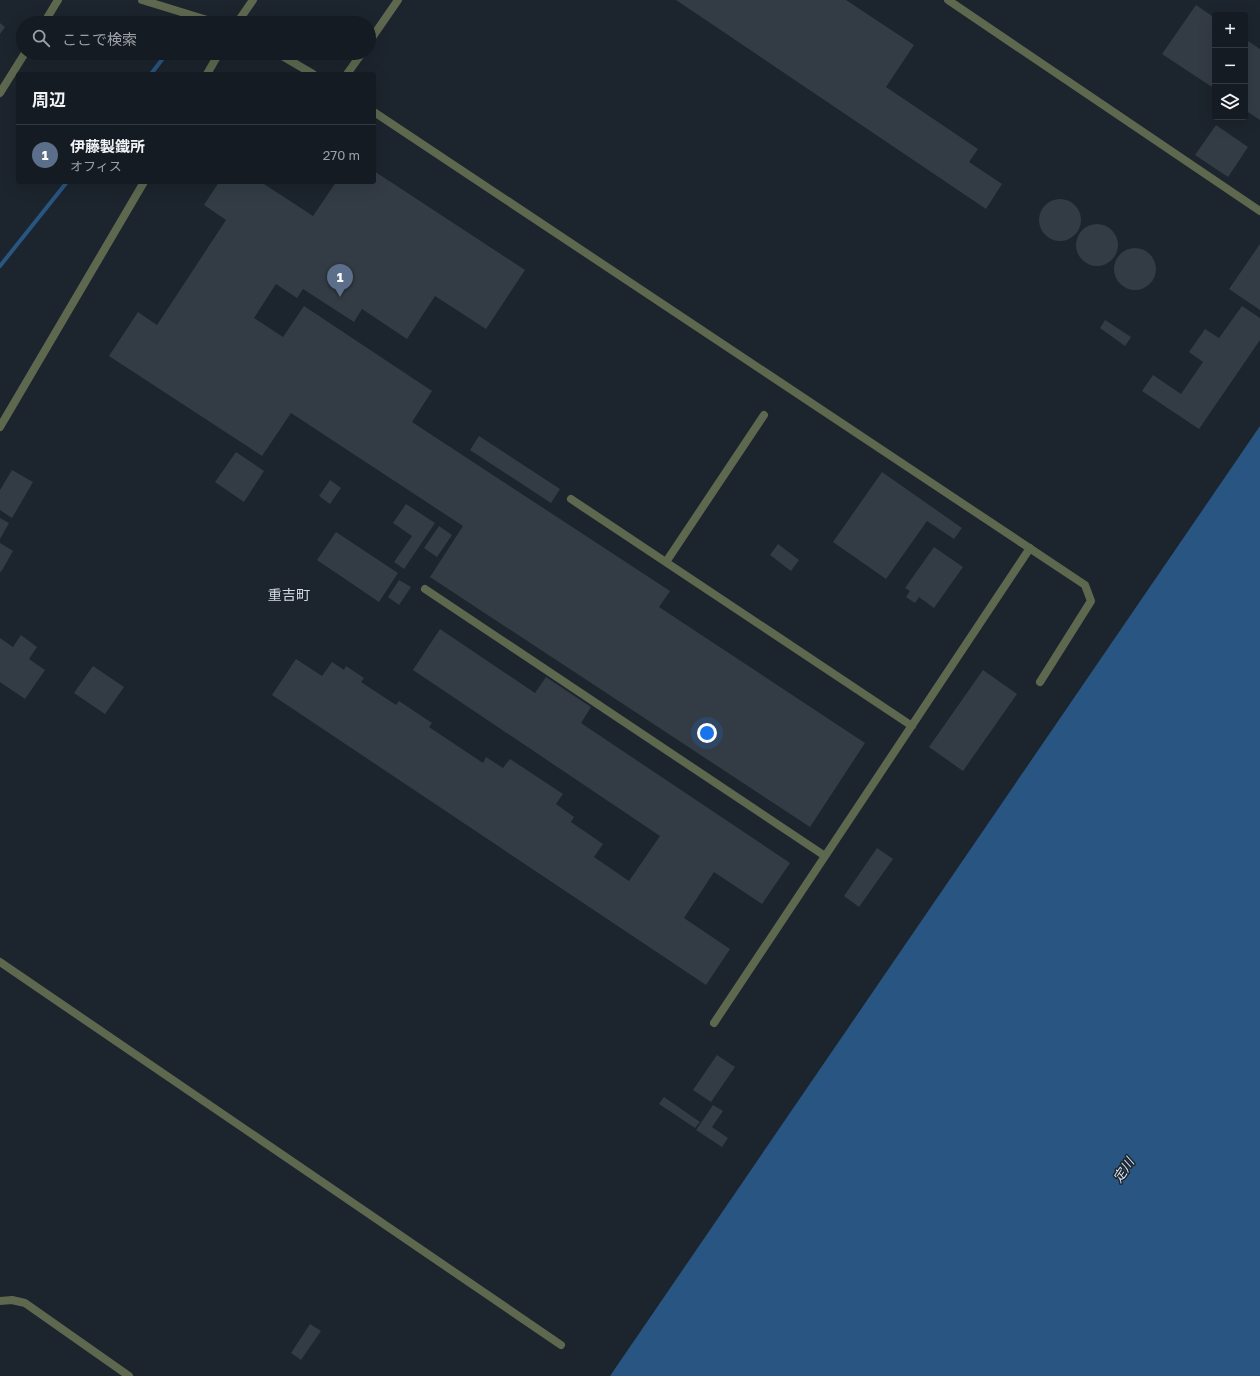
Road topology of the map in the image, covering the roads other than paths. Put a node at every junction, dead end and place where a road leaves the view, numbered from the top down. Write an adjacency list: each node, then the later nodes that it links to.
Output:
1 (58, 0): 7 (street)
2 (142, 0): 8 (street)
3 (248, 0): 9 (street)
4 (253, 0): 10 (street)
5 (398, 0): 11 (street)
6 (948, 0): 22 (street)
7 (48, 16)
8 (194, 16)
9 (240, 16)
10 (242, 16)
11 (376, 32)
12 (21, 60): 19 (street)
13 (215, 60): 16 (street)
14 (289, 60): 17 (street)
15 (357, 60): 18 (street)
16 (208, 72)
17 (310, 72)
18 (348, 72)
19 (0, 93)
20 (376, 113): 26 (street)
21 (143, 184): 24 (street)
22 (1260, 211)
23 (764, 415): 27 (street)
24 (0, 427)
25 (571, 499): 27 (street)
26 (1030, 548): 29 (street); 30 (street)
27 (666, 562): 30 (street)
28 (425, 589): 31 (street)
29 (1040, 682)
30 (912, 726): 31 (street)
31 (825, 856): 33 (street)
32 (0, 962): 35 (street)
33 (714, 1023)
34 (0, 1301): 36 (street)
35 (561, 1345)
36 (129, 1376)

